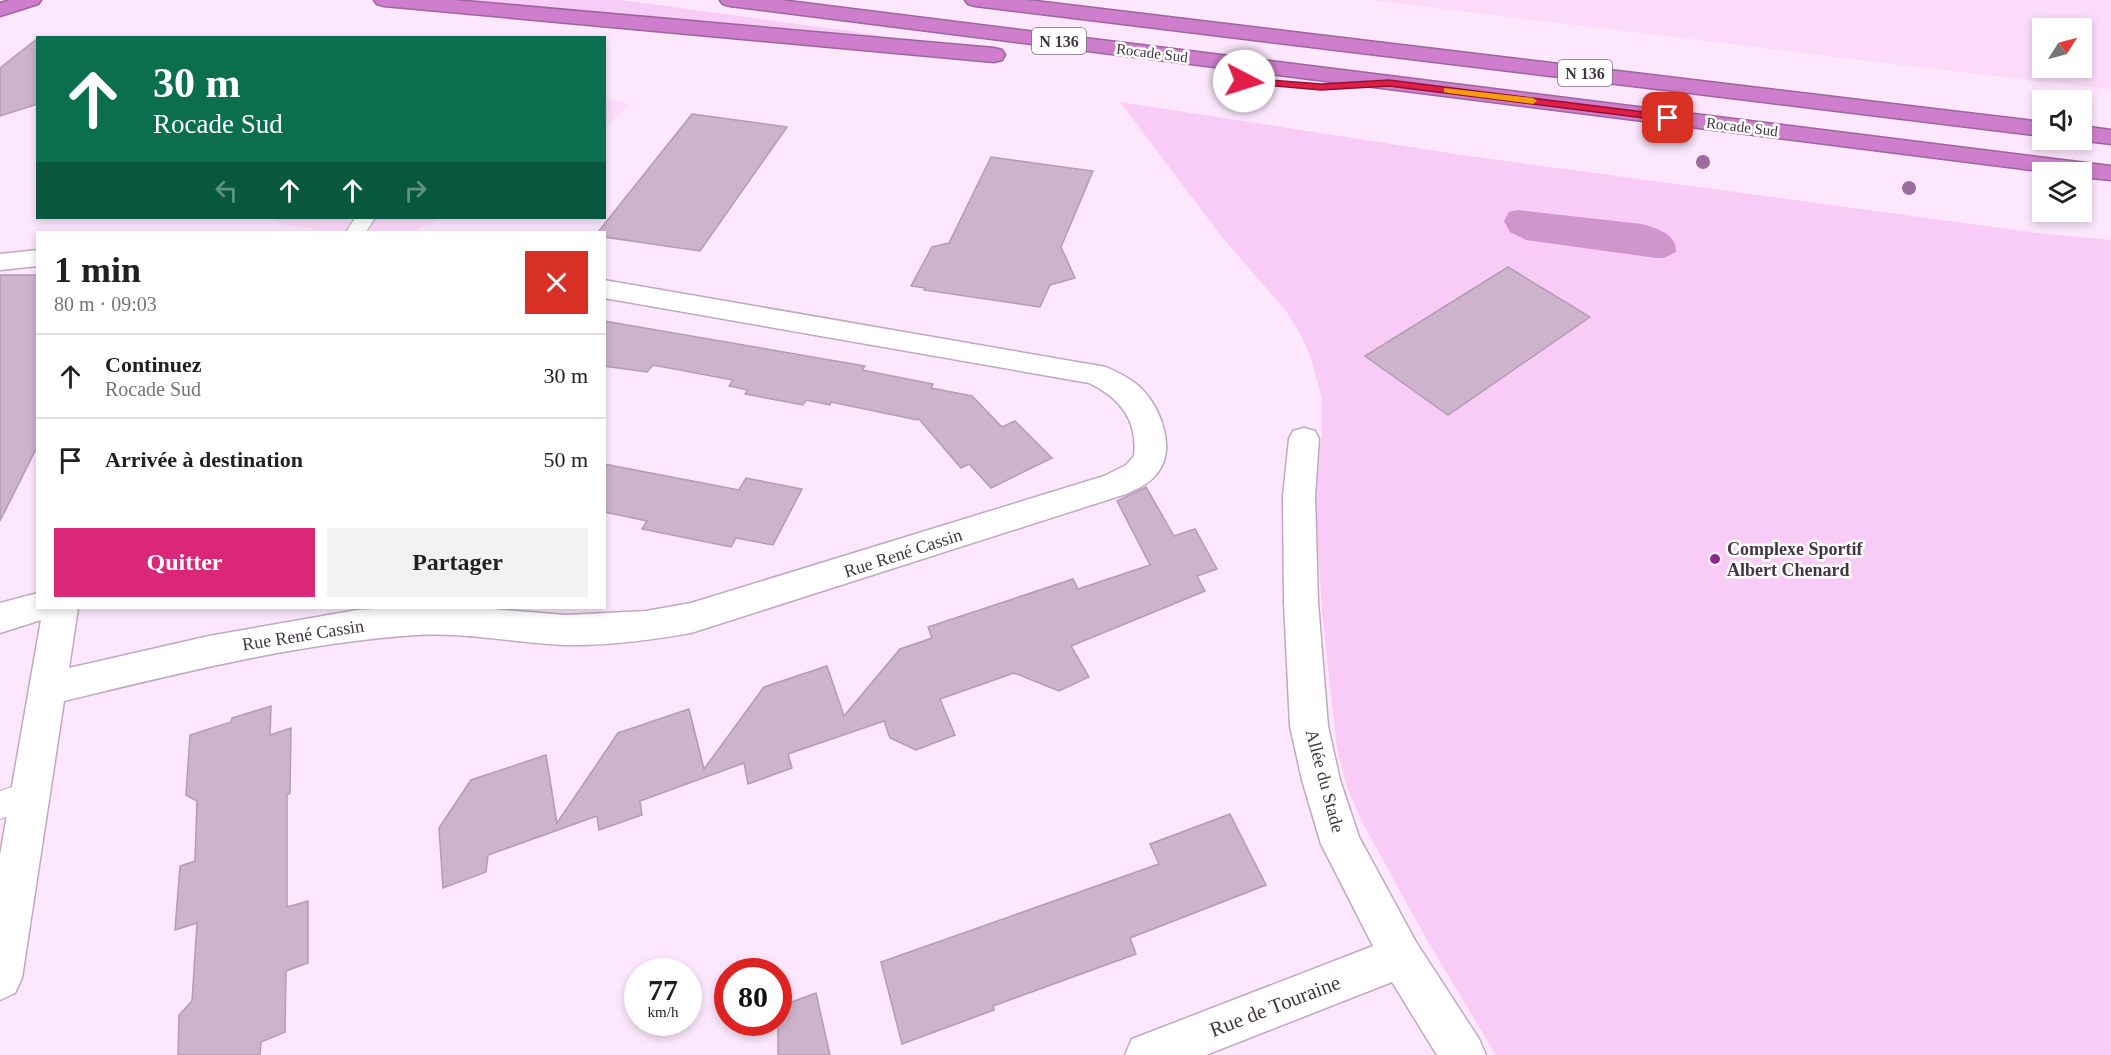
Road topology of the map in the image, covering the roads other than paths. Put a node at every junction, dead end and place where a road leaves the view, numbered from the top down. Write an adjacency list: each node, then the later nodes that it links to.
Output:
1 (31, 0): 6 (highway)
2 (384, 0): 8 (highway)
3 (730, 0): 10 (highway, Rocade Sud / N 136)
4 (975, 0): 7 (highway, Rocade Sud / N 136)
5 (1040, 0): 7 (highway)
6 (0, 10)
7 (1127, 18): 11 (highway, Rocade Sud / N 136)
8 (1011, 57)
9 (1034, 59): 10 (highway)
10 (1389, 83): 14 (highway, Rocade Sud / N 136)
11 (2032, 128)
12 (2092, 134): 13 (highway)
13 (2111, 137)
14 (2111, 173)
15 (36, 258): 16 (street)
16 (0, 262)
17 (606, 289): 22 (street, Rue René Cassin)
18 (1304, 439): 24 (street, Allée du Stade)
19 (36, 608): 21 (street)
20 (61, 609): 22 (street)
21 (0, 618)
22 (47, 689): 23 (street)
23 (15, 800): 25 (street)
24 (1401, 957): 26 (street, Rue de Touraine); 27 (street, Allée du Stade)
25 (0, 978)
26 (1148, 1055)
27 (1463, 1055)

